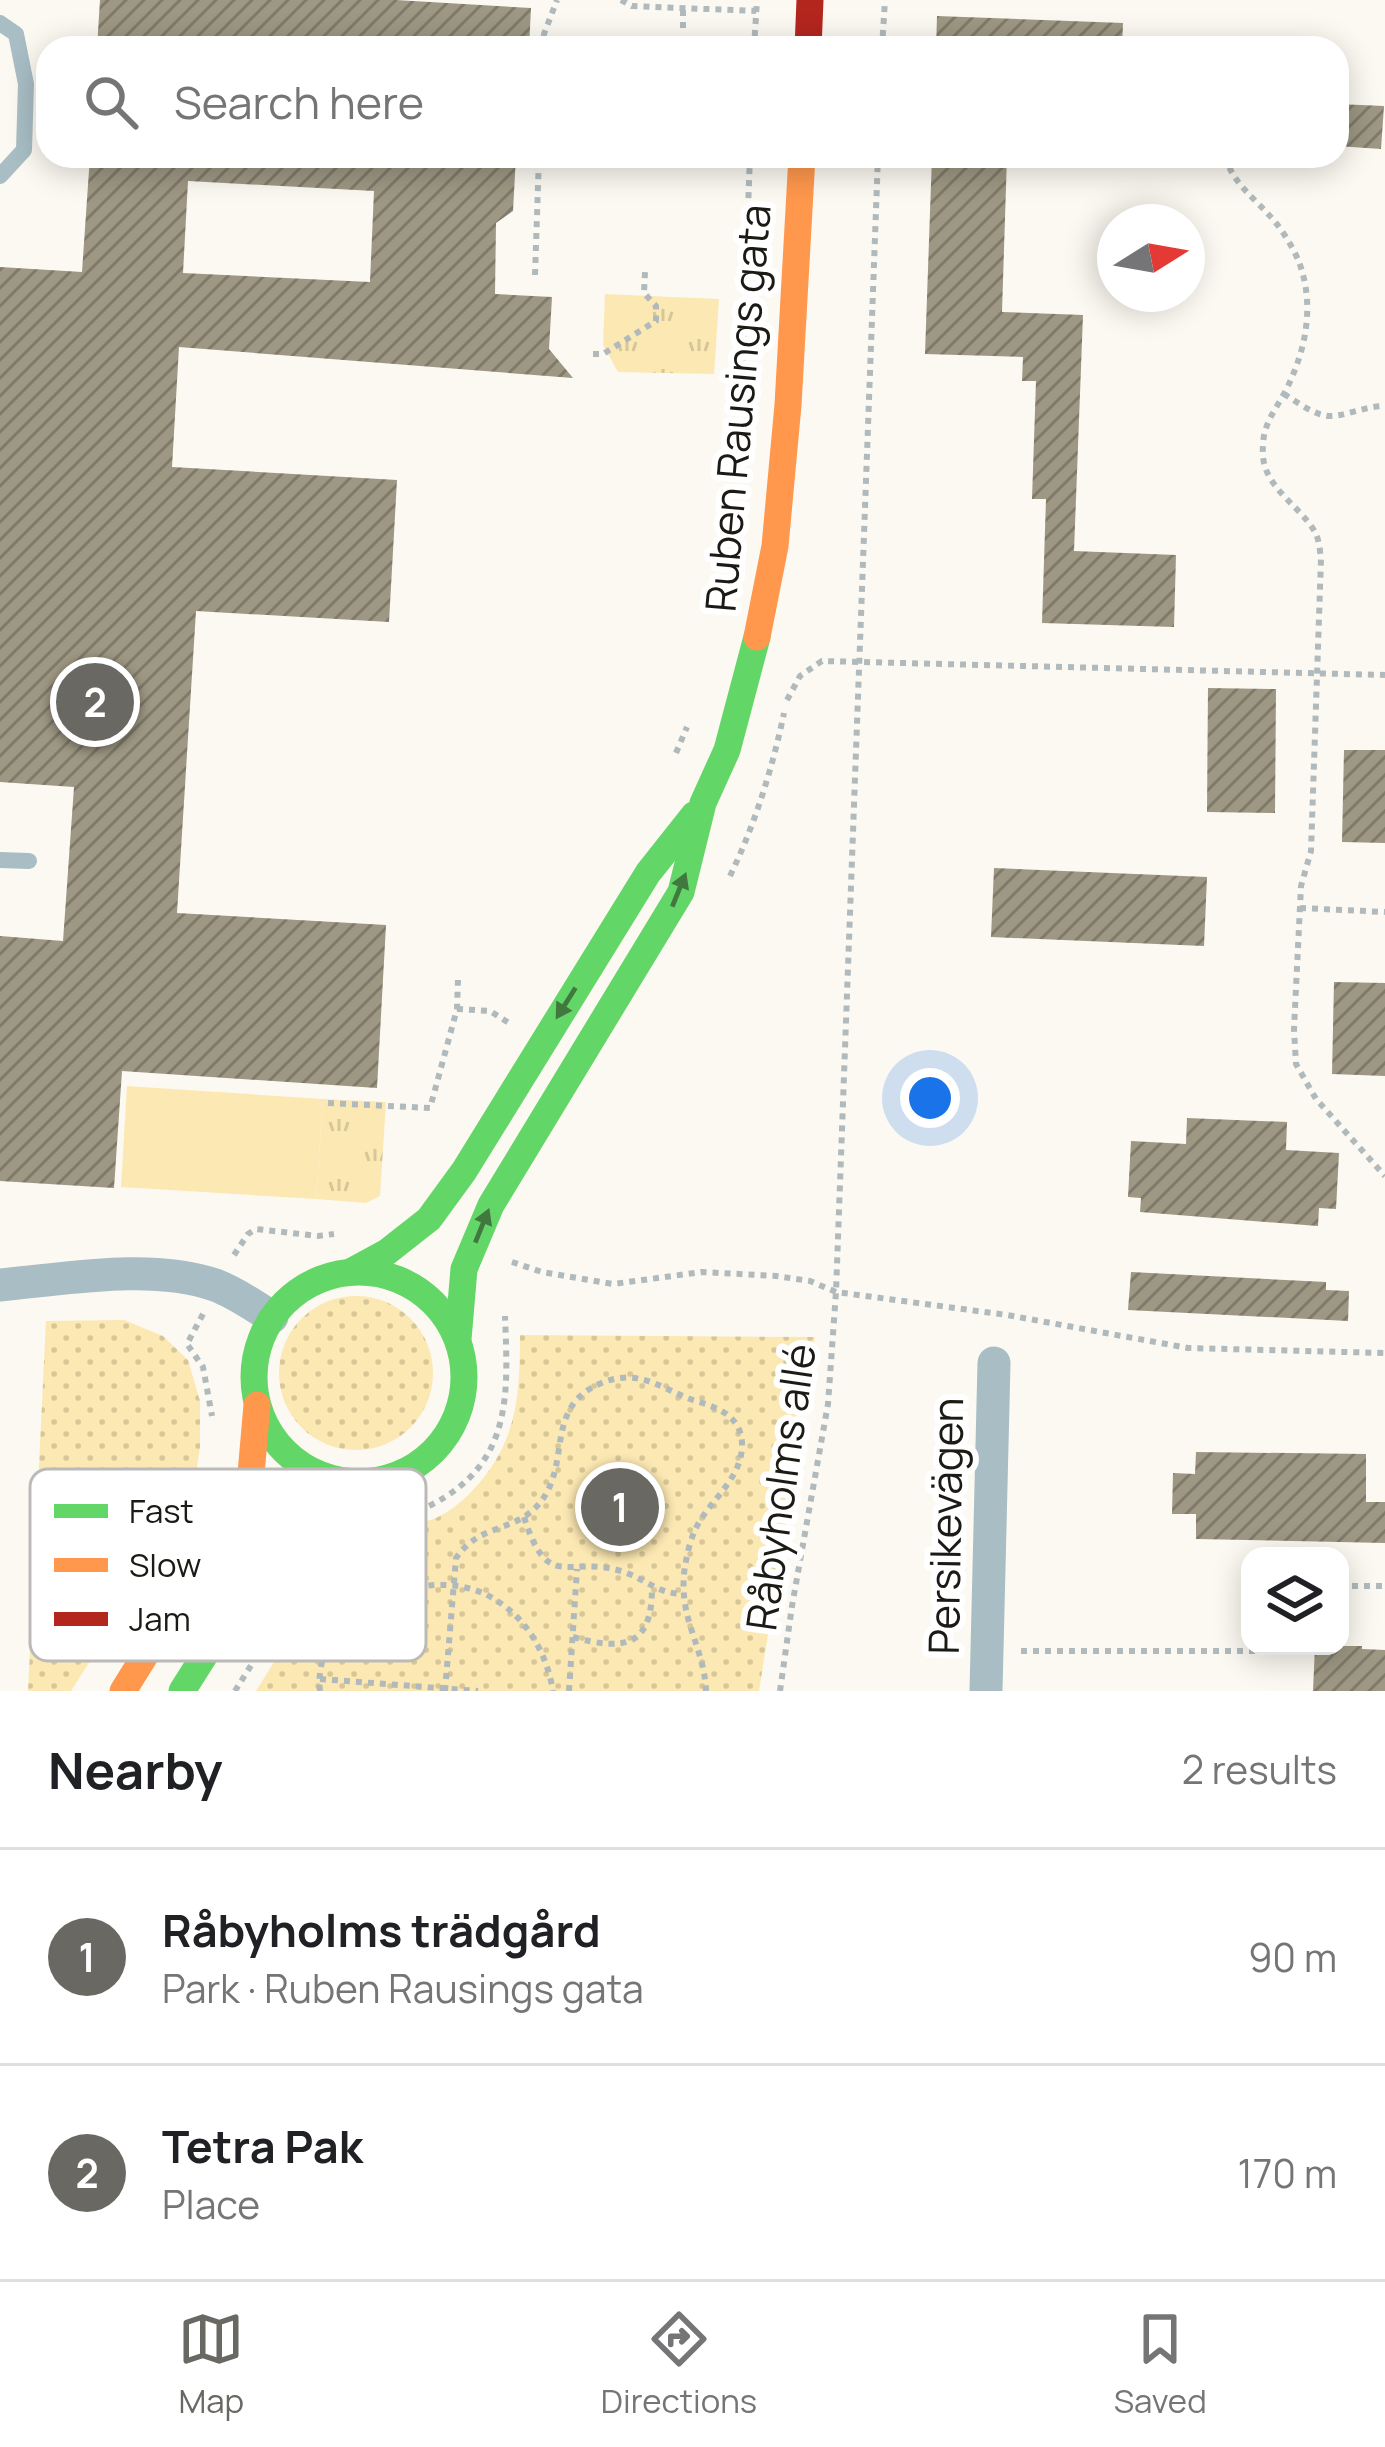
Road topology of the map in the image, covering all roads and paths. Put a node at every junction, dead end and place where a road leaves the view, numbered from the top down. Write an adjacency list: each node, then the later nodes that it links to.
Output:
1 (557, 0): 10 (path)
2 (621, 0): 6 (path)
3 (757, 0): 7 (path)
4 (810, 0): 12 (main road)
5 (885, 0): 13 (path)
6 (683, 8): 7 (path); 9 (path)
7 (756, 11): 11 (path)
8 (0, 22): 19 (lane)
9 (683, 28)
10 (544, 36)
11 (755, 36)
12 (808, 36)
13 (883, 36)
14 (539, 168): 21 (path)
15 (750, 168): 25 (path)
16 (801, 168): 31 (main road, Ruben Rausings gata)
17 (878, 168): 26 (path, Råbyholms allé)
18 (1230, 168): 23 (path)
19 (0, 176)
20 (645, 272): 22 (path)
21 (535, 275)
22 (593, 354)
23 (1284, 394): 24 (path); 27 (path)
24 (1385, 406)
25 (739, 466)
26 (860, 660): 27 (path); 34 (path); 49 (path, Råbyholms allé)
27 (1318, 673): 28 (path); 35 (path)
28 (1385, 675)
29 (692, 713): 30 (path)
30 (673, 761)
31 (703, 803): 43 (main road, Ruben Rausings gata, one-way to 31); 46 (main road, Ruben Rausings gata, one-way to 46)
32 (0, 860): 33 (lane)
33 (29, 861)
34 (729, 879)
35 (1300, 908): 36 (path); 41 (path)
36 (1385, 912)
37 (458, 980): 38 (path)
38 (457, 1009): 39 (path); 40 (path)
39 (490, 1011)
40 (328, 1103)
41 (1385, 1176)
42 (336, 1234): 48 (path)
43 (475, 1245): 45 (path); 52 (main road, Ruben Rausings gata)
44 (515, 1251): 45 (path)
45 (512, 1264): 49 (path)
46 (352, 1271): 51 (main road, Ruben Rausings gata); 52 (main road)
47 (0, 1285): 48 (street)
48 (218, 1286): 51 (street); 56 (path)
49 (836, 1292): 53 (path); 84 (path, Råbyholms allé)
50 (505, 1313): 60 (path)
51 (272, 1317): 55 (main road)
52 (458, 1339): 59 (main road, Ruben Rausings gata)
53 (1385, 1353)
54 (994, 1363): 70 (street, Persikevägen)
55 (257, 1405): 57 (main road); 58 (main road)
56 (212, 1432)
57 (251, 1469)
58 (307, 1469)
59 (409, 1469)
60 (426, 1507)
61 (524, 1517): 62 (path); 63 (path); 68 (path)
62 (577, 1568): 67 (path); 69 (path)
63 (452, 1586): 66 (path); 76 (path); 81 (path)
64 (1349, 1586): 65 (path)
65 (1385, 1586)
66 (426, 1588)
67 (652, 1588): 68 (path); 69 (path)
68 (683, 1594): 83 (path)
69 (573, 1637): 82 (path)
70 (987, 1651): 71 (path); 85 (street, Persikevägen)
71 (1241, 1651)
72 (142, 1661): 77 (main road)
73 (201, 1661): 78 (main road, Ruben Rausings gata)
74 (322, 1661): 75 (path)
75 (319, 1679): 76 (path); 79 (path)
76 (445, 1690): 80 (path)
77 (124, 1691)
78 (182, 1691)
79 (320, 1691)
80 (478, 1691)
81 (553, 1691)
82 (569, 1691)
83 (706, 1691)
84 (781, 1691)
85 (986, 1691)

